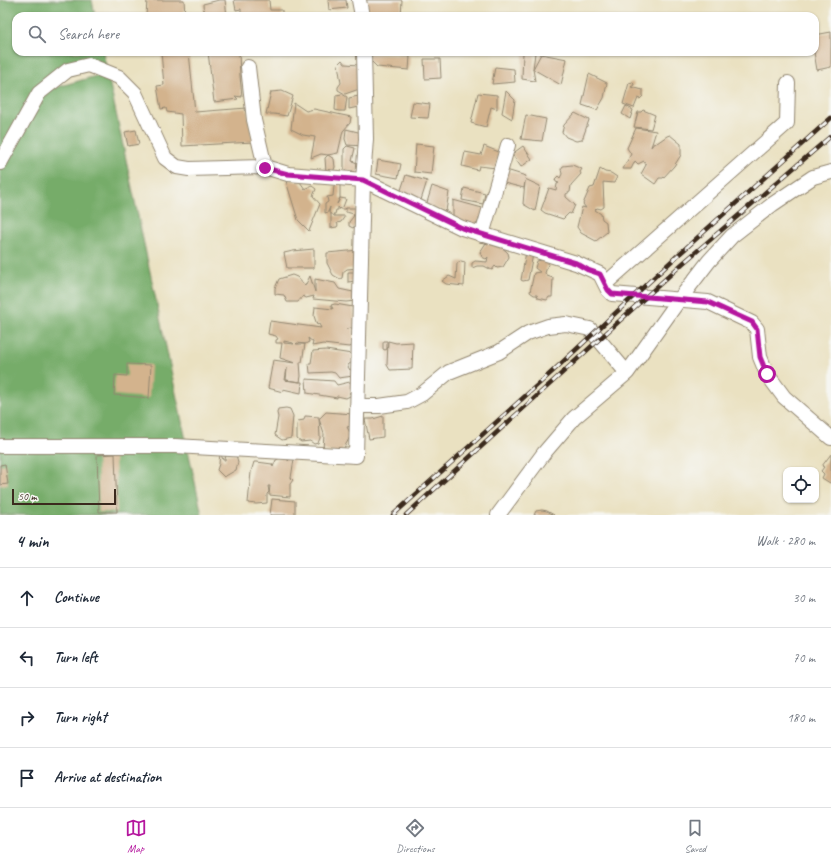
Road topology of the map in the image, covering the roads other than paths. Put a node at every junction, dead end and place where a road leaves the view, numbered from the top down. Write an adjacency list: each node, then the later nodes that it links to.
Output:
1 (359, 0): 2 (street)
2 (361, 12)
3 (364, 56): 10 (street)
4 (248, 67): 8 (street)
5 (788, 83): 12 (street)
6 (508, 145): 11 (street)
7 (0, 163): 8 (street)
8 (265, 168): 10 (street)
9 (831, 172): 13 (street)
10 (363, 180): 11 (street); 15 (street)
11 (482, 235): 12 (street)
12 (605, 284): 13 (street)
13 (679, 300): 14 (street); 16 (street)
14 (627, 372): 15 (street); 18 (street)
15 (357, 406): 17 (street)
16 (831, 438)
17 (0, 446)
18 (498, 515)

